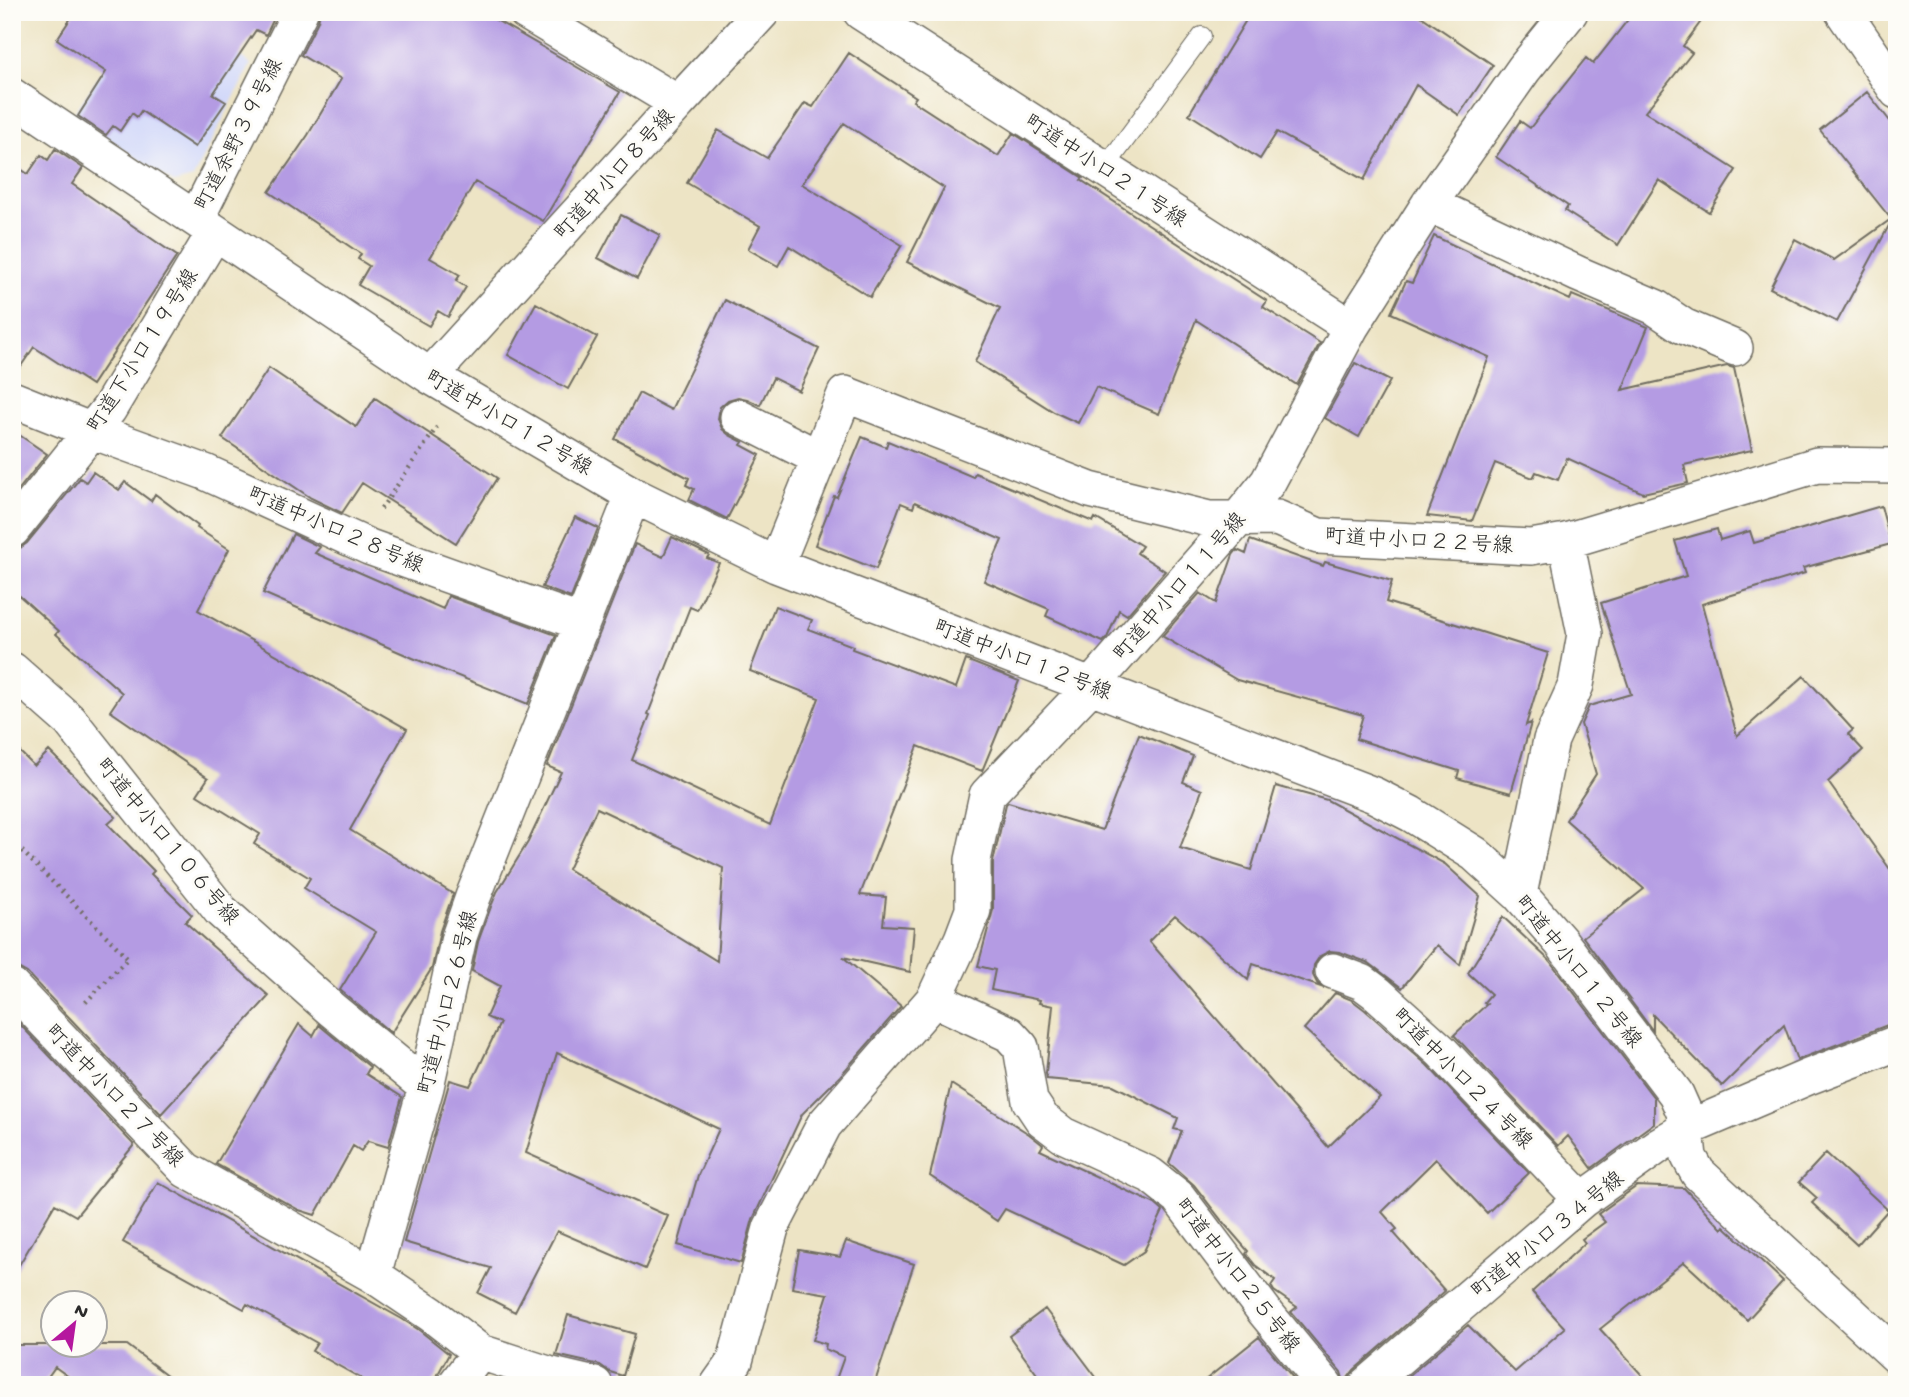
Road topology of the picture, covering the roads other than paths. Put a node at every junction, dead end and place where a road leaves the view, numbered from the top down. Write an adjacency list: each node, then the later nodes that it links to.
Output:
1 (300, 12): 13 (street, 町道余野３９号線)
2 (526, 12): 10 (street, 町道中小口８号線)
3 (762, 12): 10 (street)
4 (861, 12): 11 (street, 町道中小口２１号線)
5 (1570, 12): 12 (street, 町道中小口１１号線)
6 (1843, 12): 8 (street)
7 (1202, 36): 11 (lane)
8 (1897, 91)
9 (12, 96): 13 (street, 町道中小口１２号線)
10 (678, 103): 16 (street, 町道中小口８号線)
11 (1104, 169): 14 (street, 町道中小口２１号線)
12 (1429, 204): 14 (street, 町道中小口１１号線); 15 (street)
13 (205, 226): 16 (street, 町道中小口１２号線); 19 (street, 町道下小口１９号線)
14 (1351, 327): 23 (street, 町道中小口１１号線)
15 (1735, 348)
16 (444, 385): 22 (street, 町道中小口１２号線)
17 (12, 399): 19 (street, 町道中小口２８号線)
18 (738, 417): 20 (street)
19 (92, 431): 24 (street, 町道下小口１９号線); 27 (street, 町道中小口２８号線)
20 (819, 458): 23 (street, 町道中小口２２号線); 26 (street, 町道中小口２２号線)
21 (1897, 466): 25 (street, 町道中小口２２号線)
22 (634, 495): 26 (street, 町道中小口１２号線); 27 (street, 町道中小口２６号線)
23 (1239, 519): 25 (street, 町道中小口２２号線); 29 (street, 町道中小口１１号線)
24 (12, 530)
25 (1566, 541): 30 (street)
26 (776, 565): 29 (street, 町道中小口１２号線)
27 (582, 623): 35 (street, 町道中小口２６号線)
28 (12, 670): 35 (street, 町道中小口１０６号線)
29 (1091, 685): 30 (street, 町道中小口１２号線); 33 (street, 町道中小口１１号線)
30 (1519, 894): 36 (street, 町道中小口１２号線)
31 (1333, 971): 37 (street, 町道中小口２４号線)
32 (12, 987): 38 (street, 町道中小口２７号線)
33 (934, 999): 43 (street, 町道中小口１１号線); 44 (street, 町道中小口２５号線)
34 (1897, 1043): 36 (street, 町道中小口３４号線)
35 (426, 1087): 38 (street, 町道中小口２６号線)
36 (1686, 1129): 37 (street, 町道中小口３４号線); 40 (street, 町道中小口１２号線)
37 (1582, 1200): 45 (street, 町道中小口３４号線)
38 (373, 1275): 39 (street)
39 (480, 1352): 41 (street); 42 (street)
40 (1897, 1356)
41 (455, 1385)
42 (595, 1385)
43 (718, 1385)
44 (1325, 1385)
45 (1367, 1385)

